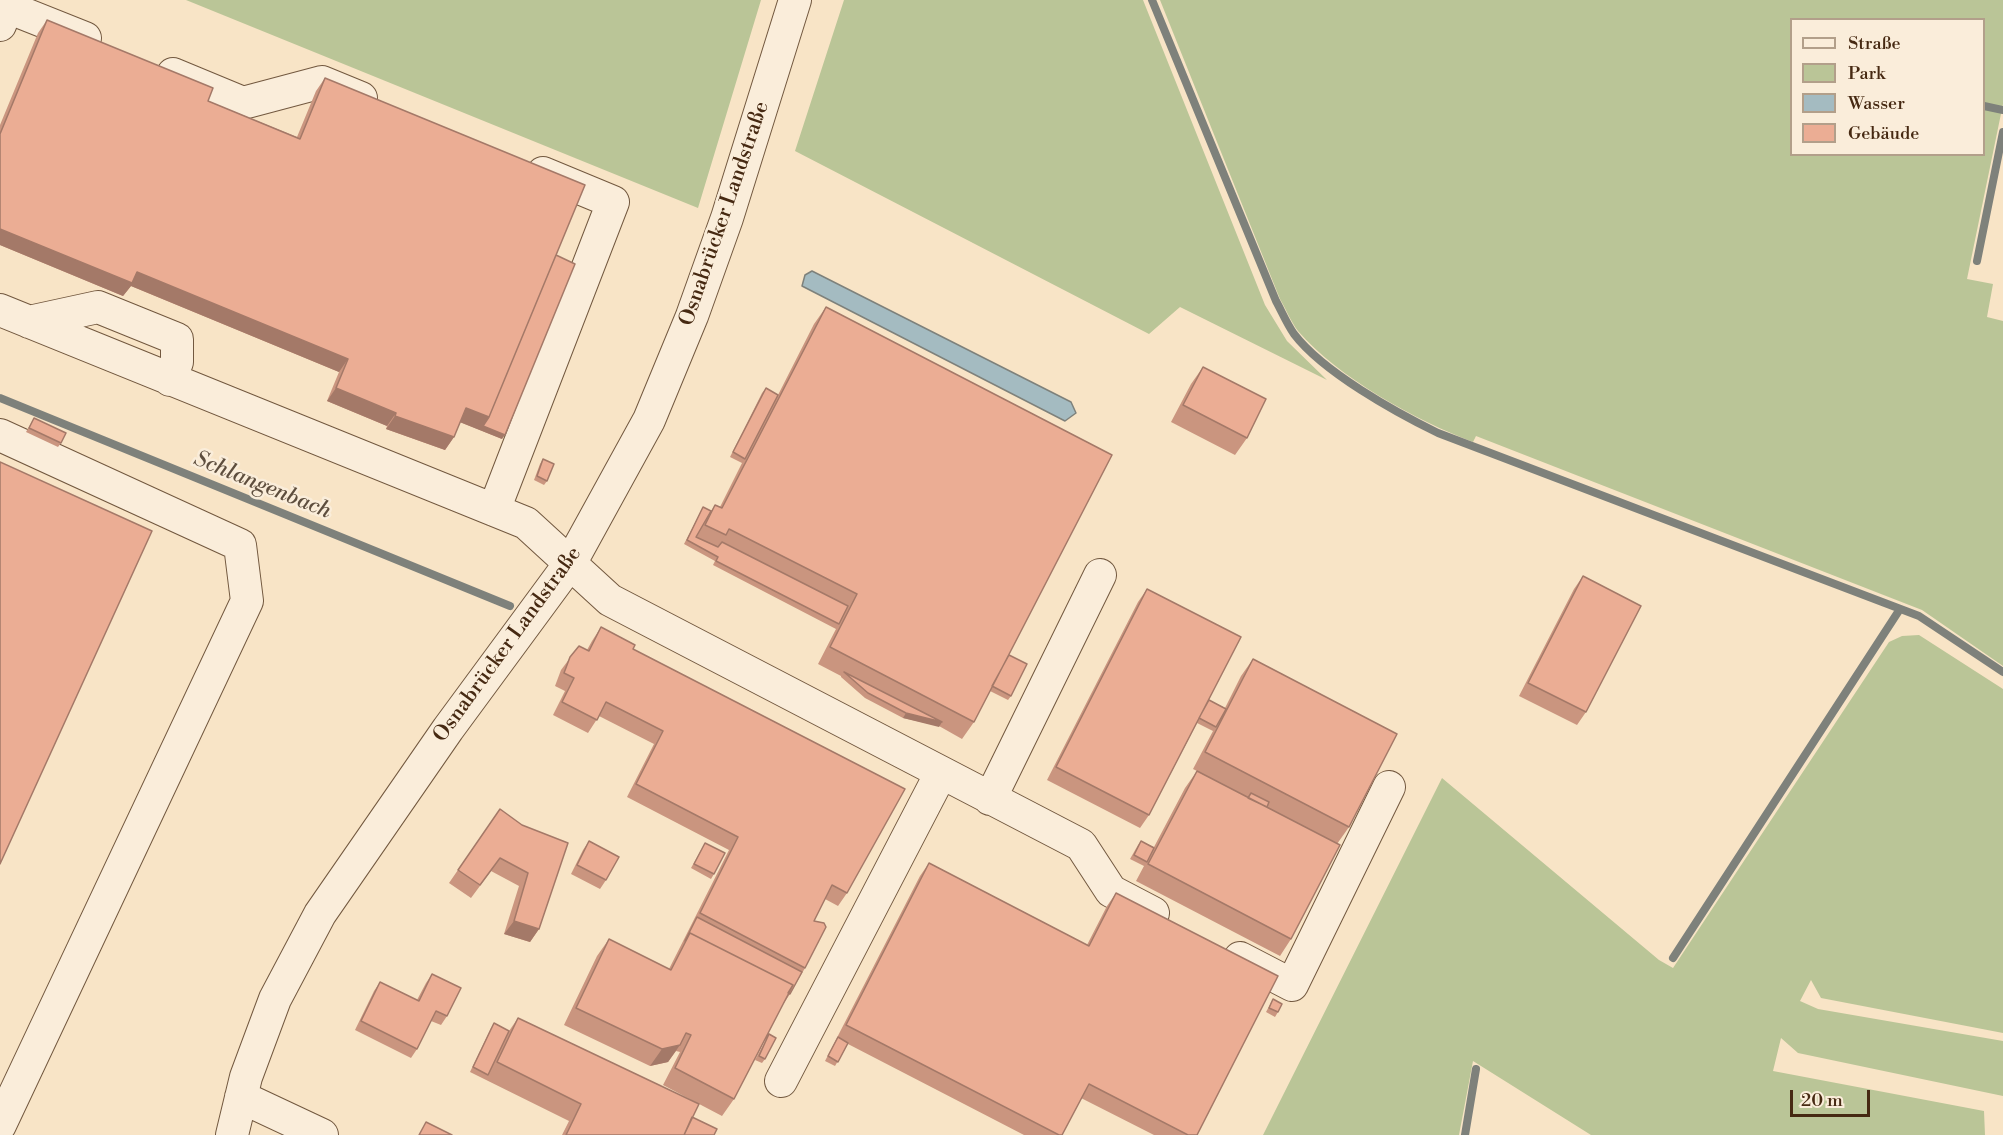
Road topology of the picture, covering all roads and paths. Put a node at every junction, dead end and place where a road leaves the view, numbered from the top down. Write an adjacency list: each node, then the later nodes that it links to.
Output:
1 (795, 0): 12 (street, Osnabrücker Landstraße)
2 (0, 25): 3 (street)
3 (114, 50)
4 (147, 63): 5 (street)
5 (387, 108)
6 (516, 162): 11 (street)
7 (0, 310): 8 (street)
8 (29, 322): 9 (street); 9 (street)
9 (170, 380): 11 (street)
10 (0, 435): 21 (street)
11 (494, 510): 12 (street)
12 (571, 562): 14 (street); 20 (street, Osnabrücker Landstraße)
13 (1100, 575): 16 (street)
14 (941, 774): 16 (street); 19 (street)
15 (1389, 788): 18 (street)
16 (990, 799): 17 (street)
17 (1175, 924)
18 (1218, 946)
19 (781, 1081)
20 (241, 1097): 22 (street, Osnabrücker Landstraße); 23 (street)
21 (0, 1125)
22 (232, 1135)
23 (322, 1135)

